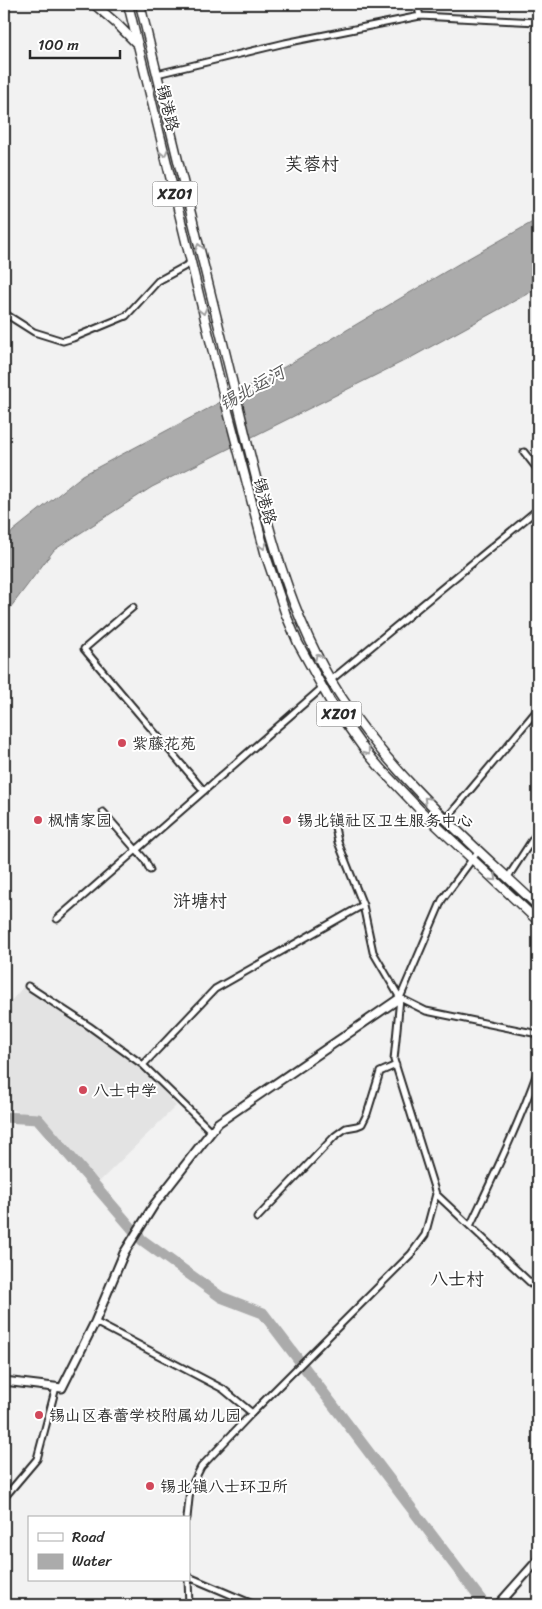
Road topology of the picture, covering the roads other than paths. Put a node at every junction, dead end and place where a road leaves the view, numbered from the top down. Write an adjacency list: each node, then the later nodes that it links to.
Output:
1 (94, 4): 7 (main road)
2 (128, 4): 7 (main road, 锡港路 / XZ01)
3 (140, 4): 8 (main road, 锡港路 / XZ01)
4 (417, 4): 5 (street)
5 (420, 16): 6 (street); 8 (street)
6 (538, 22)
7 (138, 46): 9 (main road, 锡港路 / XZ01, one-way to 9)
8 (157, 74): 15 (main road, 锡港路 / XZ01, one-way to 8)
9 (191, 263): 10 (street); 16 (main road, 锡港路 / XZ01, one-way to 16)
10 (4, 313)
11 (524, 452): 12 (street)
12 (538, 470)
13 (538, 508): 15 (street)
14 (133, 607): 18 (street)
15 (331, 680): 21 (main road, 锡港路 / XZ01, one-way to 15)
16 (322, 688): 18 (street); 25 (main road, 锡港路 / XZ01, one-way to 25)
17 (538, 709): 21 (street)
18 (204, 791): 23 (street)
19 (103, 812): 23 (street)
20 (333, 817): 28 (street)
21 (446, 819): 24 (main road, 锡港路 / XZ01)
22 (538, 831): 27 (street)
23 (136, 849): 26 (street); 30 (street)
24 (479, 850): 25 (street); 27 (main road, 锡港路 / XZ01)
25 (472, 857): 31 (main road, 锡港路 / XZ01, one-way to 31); 33 (street)
26 (150, 870)
27 (508, 877): 29 (main road, 锡港路 / XZ01)
28 (363, 905): 33 (street); 36 (street)
29 (538, 906)
30 (56, 920)
31 (538, 920)
32 (28, 986): 36 (street)
33 (400, 998): 34 (street); 35 (street); 38 (street)
34 (538, 1034)
35 (396, 1065): 39 (street); 40 (street)
36 (143, 1066): 38 (street)
37 (538, 1070): 41 (street)
38 (212, 1132): 43 (street)
39 (436, 1194): 41 (street); 46 (street)
40 (257, 1218)
41 (470, 1226): 42 (street)
42 (538, 1290)
43 (95, 1322): 45 (street); 46 (street)
44 (4, 1381): 45 (street)
45 (56, 1387): 47 (street)
46 (252, 1413): 48 (street)
47 (4, 1498)
48 (187, 1516)
49 (538, 1560): 54 (street)
50 (190, 1579): 53 (street)
51 (188, 1582): 52 (street)
52 (189, 1605)
53 (254, 1605)
54 (498, 1605)

